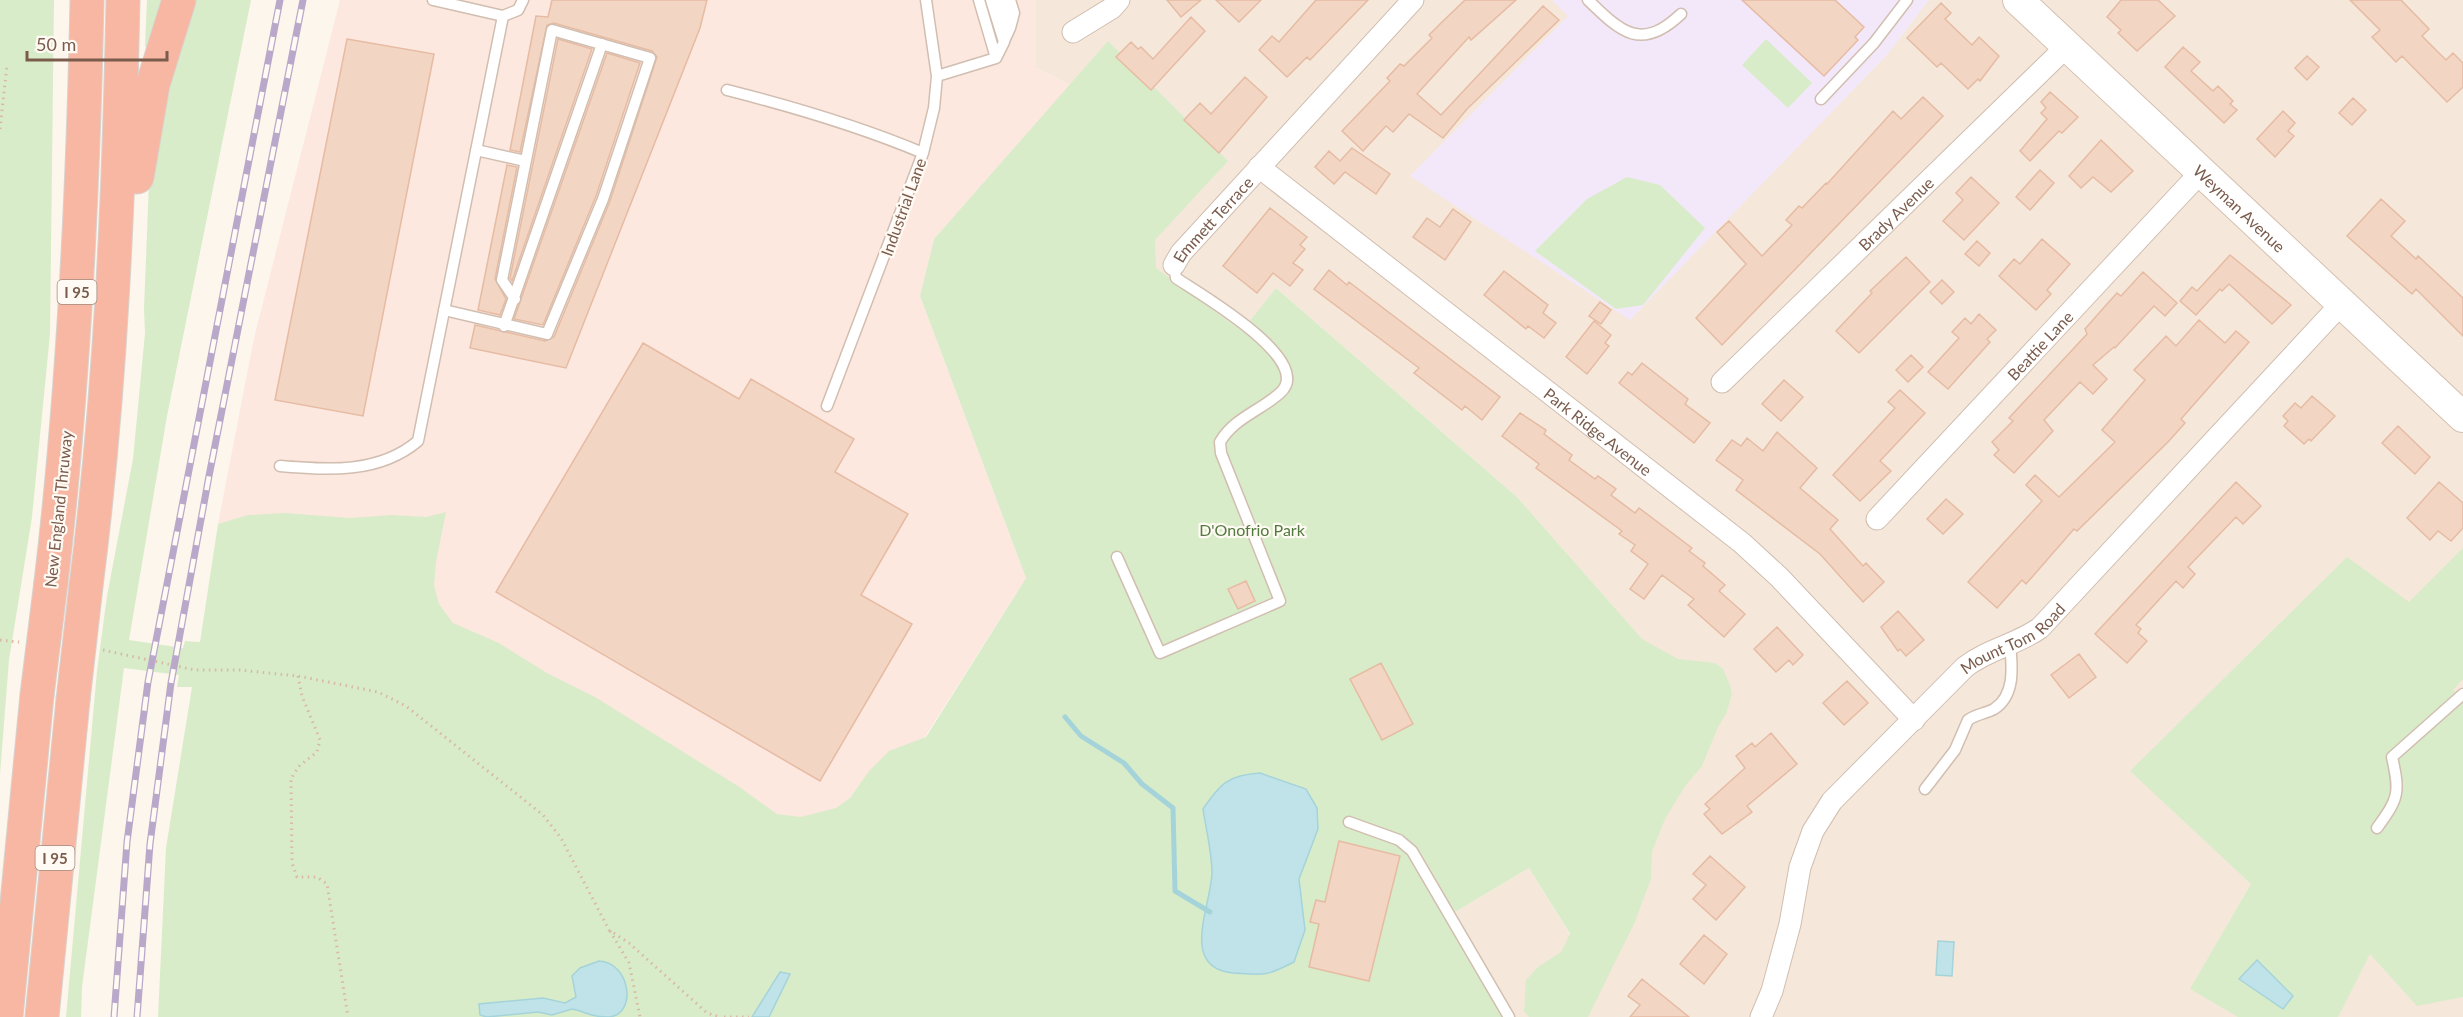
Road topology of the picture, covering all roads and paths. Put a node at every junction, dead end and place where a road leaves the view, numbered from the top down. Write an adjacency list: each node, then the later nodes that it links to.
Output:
1 (87, 0): 59 (highway, New England Thruway / I 95, bridge)
2 (123, 0): 44 (highway, I 95)
3 (179, 0): 44 (highway)
4 (433, 0): 19 (lane)
5 (523, 0): 19 (lane)
6 (926, 0): 27 (lane, Industrial Lane)
7 (979, 0): 25 (lane)
8 (992, 0): 22 (lane)
9 (1001, 0): 20 (lane)
10 (1010, 0): 17 (lane)
11 (1017, 0): 17 (lane)
12 (1119, 0): 21 (street)
13 (1413, 0): 34 (street, Emmett Terrace)
14 (1588, 0): 18 (lane)
15 (1907, 0): 29 (lane)
16 (2018, 0): 24 (street, Weyman Avenue)
17 (1014, 13): 20 (lane)
18 (1681, 14)
19 (502, 16): 31 (lane)
20 (1010, 28): 22 (lane)
21 (1073, 32)
22 (1004, 42): 25 (lane)
23 (602, 44): 33 (lane); 37 (lane); 40 (lane)
24 (2067, 46): 35 (street, Weyman Avenue); 41 (street, Brady Avenue)
25 (996, 58): 27 (lane)
26 (7, 65): 30 (path)
27 (937, 76): 32 (lane, Industrial Lane)
28 (728, 90): 32 (lane)
29 (1821, 99)
30 (0, 129)
31 (476, 150): 33 (lane); 39 (lane)
32 (923, 153): 42 (lane, Industrial Lane)
33 (525, 161): 37 (lane)
34 (1259, 168): 36 (street, Emmett Terrace); 54 (street, Park Ridge Avenue)
35 (2201, 172): 38 (street, Weyman Avenue); 46 (street, Beattie Lane)
36 (1174, 265): 47 (lane, Emmett Terrace)
37 (515, 299): 40 (lane)
38 (2342, 303): 43 (street, Weyman Avenue); 50 (street, Mount Tom Road)
39 (444, 310): 40 (lane); 45 (lane)
40 (504, 326)
41 (1722, 382)
42 (827, 406)
43 (2463, 417)
44 (100, 461): 60 (highway, I 95, bridge)
45 (280, 466)
46 (1877, 519)
47 (1117, 557)
48 (0, 640): 49 (path)
49 (23, 642)
50 (2010, 644): 54 (street, Mount Tom Road); 55 (lane)
51 (92, 649): 52 (path)
52 (298, 676): 58 (path); 61 (path)
53 (2463, 694): 57 (lane)
54 (1914, 720): 66 (street, Mount Tom Road)
55 (1925, 789)
56 (1349, 822): 65 (lane)
57 (2377, 828)
58 (609, 930): 62 (path); 63 (path)
59 (6, 1017)
60 (42, 1017)
61 (348, 1017)
62 (640, 1017)
63 (722, 1017): 64 (path)
64 (749, 1017)
65 (1509, 1017)
66 (1761, 1017)

